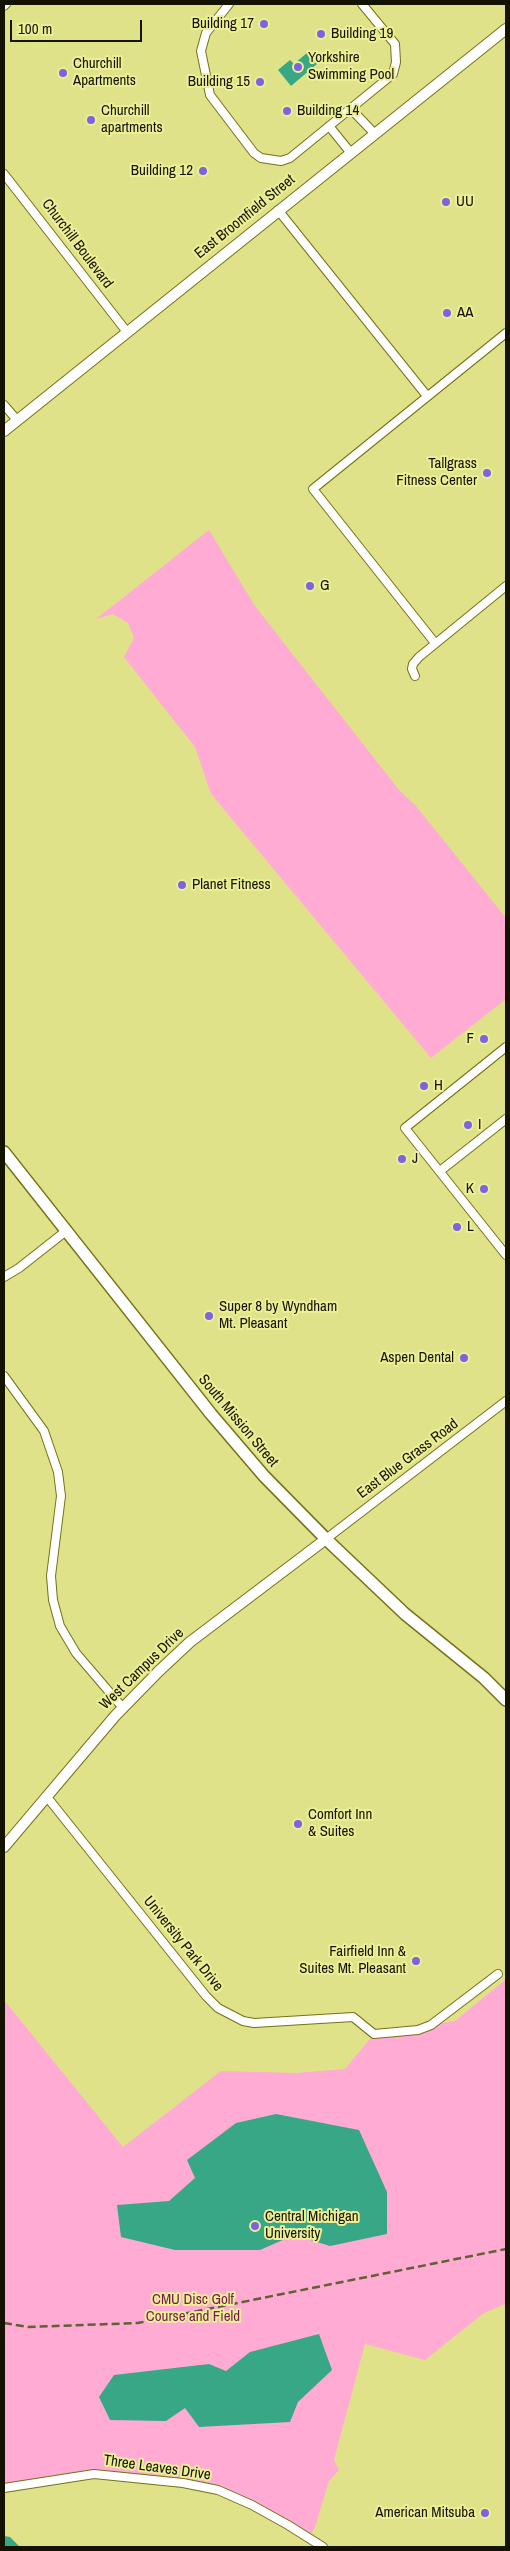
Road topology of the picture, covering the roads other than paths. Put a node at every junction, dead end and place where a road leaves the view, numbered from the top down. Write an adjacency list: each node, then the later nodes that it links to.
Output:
1 (229, 4): 5 (street)
2 (362, 4): 4 (street)
3 (506, 29): 6 (main road, East Broomfield Street)
4 (351, 109): 5 (street); 6 (street)
5 (329, 126): 7 (street)
6 (374, 133): 7 (main road, East Broomfield Street)
7 (350, 152): 9 (main road, East Broomfield Street)
8 (4, 174): 10 (street, Churchill Boulevard)
9 (278, 210): 10 (main road, East Broomfield Street); 12 (street)
10 (127, 332): 14 (main road, East Broomfield Street)
11 (506, 333): 12 (street)
12 (428, 396): 17 (street)
13 (4, 404): 14 (street)
14 (16, 420): 15 (main road, East Broomfield Street)
15 (4, 430)
16 (506, 586): 17 (street)
17 (435, 643): 18 (street)
18 (415, 676)
19 (506, 1047): 22 (street)
20 (506, 1119): 22 (street)
21 (4, 1152): 23 (main road, South Mission Street)
22 (440, 1171): 24 (street)
23 (66, 1231): 25 (street); 28 (main road, South Mission Street)
24 (506, 1255)
25 (4, 1277)
26 (4, 1376): 32 (street)
27 (506, 1401): 28 (street, East Blue Grass Road)
28 (326, 1539): 29 (main road, South Mission Street); 32 (main road, West Campus Drive)
29 (484, 1678): 30 (main road, South Mission Street); 31 (main road, South Mission Street)
30 (506, 1689)
31 (506, 1700)
32 (123, 1708): 33 (main road, West Campus Drive)
33 (47, 1797): 34 (main road, West Campus Drive); 35 (street, University Park Drive)
34 (4, 1847)
35 (498, 1974)
36 (4, 2488): 37 (street, Three Leaves Drive)
37 (323, 2547)

